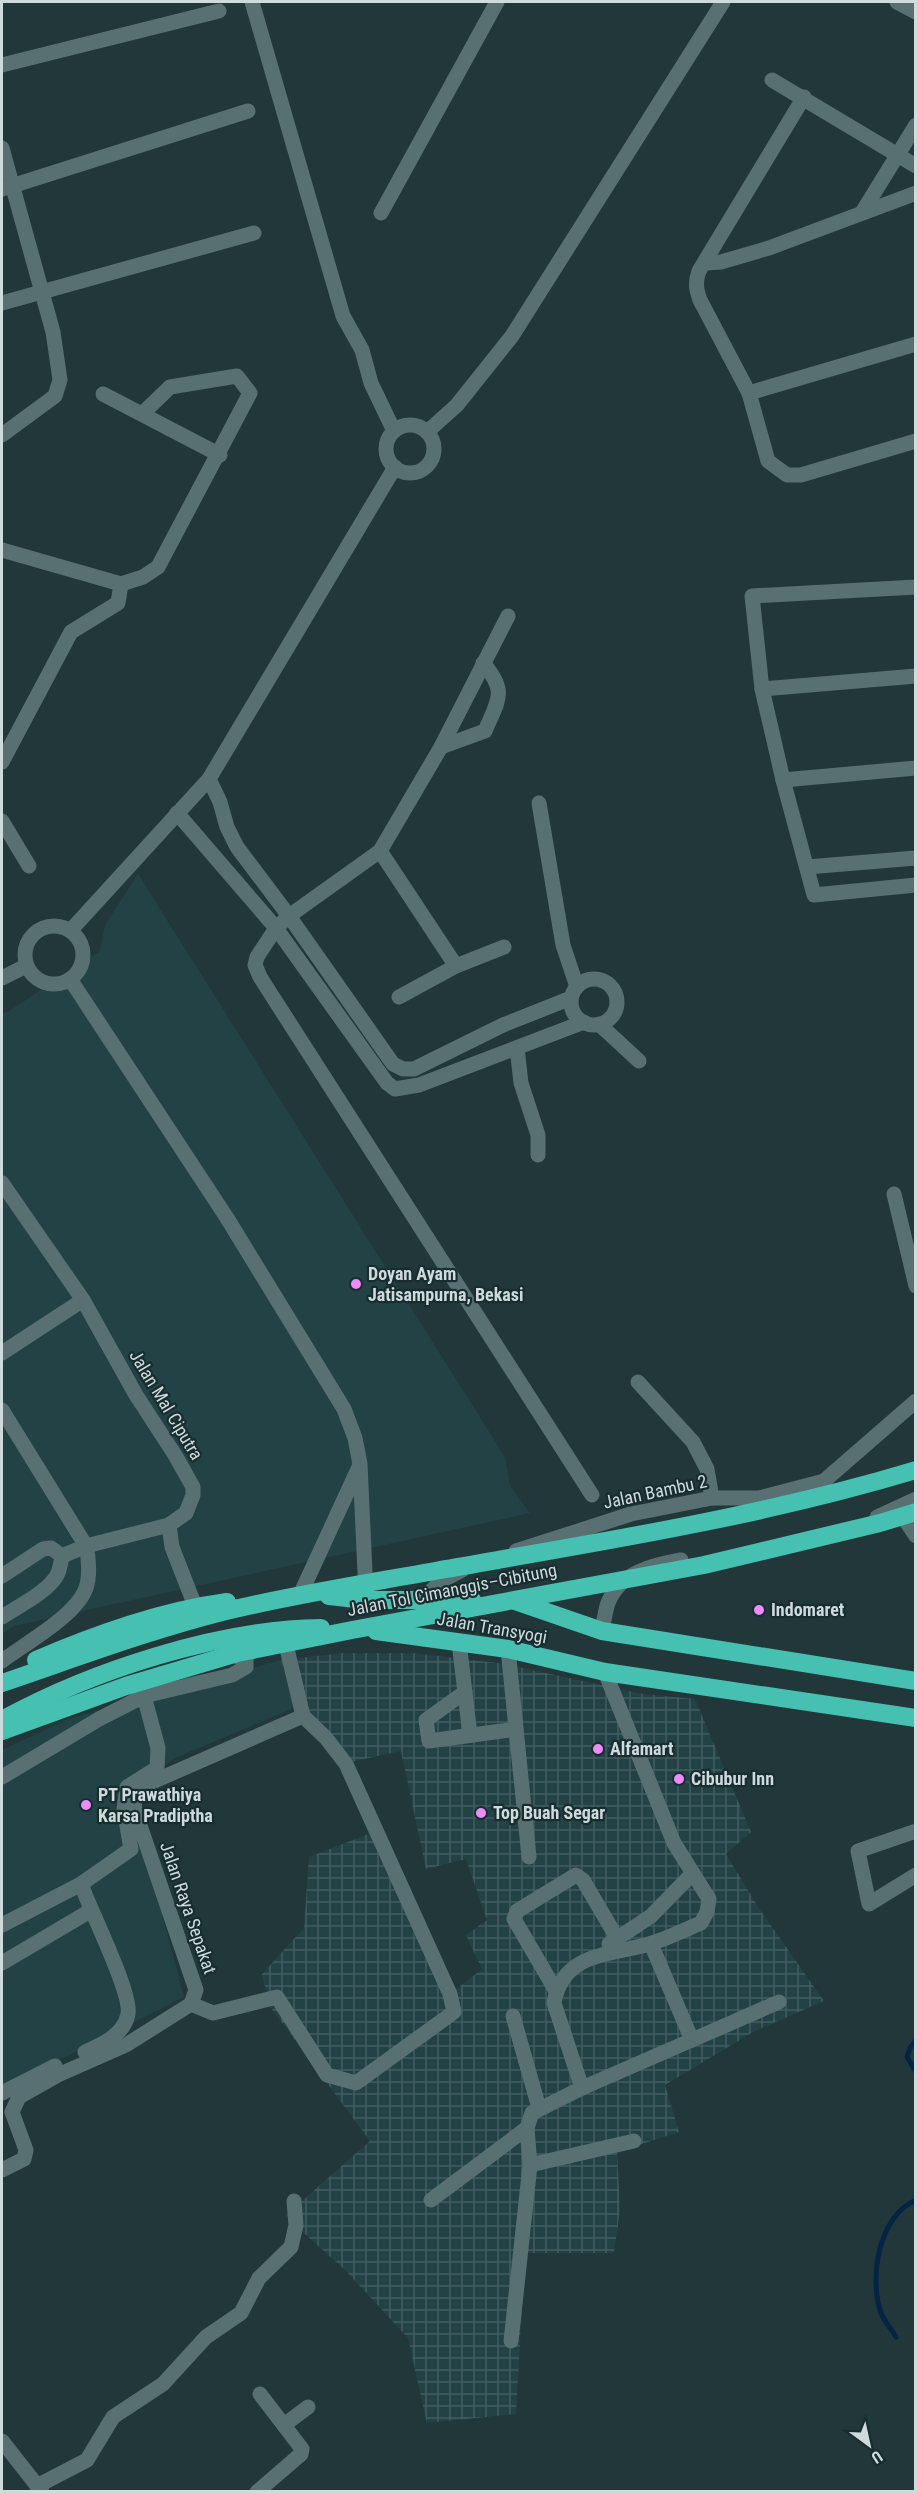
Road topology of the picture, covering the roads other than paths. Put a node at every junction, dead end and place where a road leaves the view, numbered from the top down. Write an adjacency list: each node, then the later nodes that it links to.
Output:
1 (252, 2): 27 (street)
2 (496, 2): 18 (street)
3 (723, 2): 28 (street)
4 (897, 2): 6 (street)
5 (219, 11): 7 (street)
6 (915, 12)
7 (2, 65)
8 (772, 80): 9 (street)
9 (804, 97): 13 (street); 20 (street)
10 (248, 111): 15 (street)
11 (915, 125): 13 (street)
12 (2, 148): 15 (street)
13 (896, 154): 14 (street); 17 (street)
14 (914, 164)
15 (7, 187): 21 (street)
16 (915, 193): 17 (street)
17 (863, 211): 20 (street)
18 (381, 213)
19 (254, 233): 21 (street)
20 (706, 263): 24 (street)
21 (43, 292): 22 (street); 29 (street)
22 (2, 303)
23 (915, 344): 24 (street)
24 (749, 393): 30 (street)
25 (103, 394): 26 (street)
26 (142, 413): 31 (street); 31 (street)
27 (394, 431): 28 (street); 32 (street)
28 (427, 432): 32 (street)
29 (2, 435)
30 (915, 441)
31 (220, 455): 34 (street)
32 (395, 467): 43 (street)
33 (2, 550): 34 (street)
34 (121, 584): 41 (street)
35 (915, 587): 39 (street)
36 (508, 616): 37 (street)
37 (483, 663): 40 (street); 40 (street)
38 (915, 676): 39 (street)
39 (762, 689): 44 (street)
40 (441, 747): 48 (street)
41 (2, 762)
42 (915, 768): 44 (street)
43 (209, 779): 46 (street); 53 (street)
44 (783, 780): 51 (street)
45 (539, 803): 61 (street)
46 (177, 813): 54 (street); 55 (street)
47 (2, 821): 50 (street)
48 (381, 851): 53 (street); 58 (street)
49 (915, 858): 51 (street)
50 (29, 866)
51 (807, 867): 52 (street)
52 (915, 885)
53 (289, 916): 54 (street); 61 (street)
54 (276, 928): 64 (street); 77 (street)
55 (71, 930): 57 (street); 60 (street)
56 (504, 947): 58 (street)
57 (26, 966): 59 (street); 60 (street)
58 (456, 966): 62 (street)
59 (2, 978)
60 (70, 979): 75 (street)
61 (574, 992): 63 (street); 63 (street)
62 (399, 997)
63 (591, 1023): 64 (street); 65 (street)
64 (517, 1048): 66 (street)
65 (639, 1061)
66 (538, 1155)
67 (2, 1183): 70 (street, Jalan Mal Ciputra)
68 (894, 1194): 69 (street)
69 (915, 1286)
70 (82, 1300): 71 (street); 82 (street, Jalan Mal Ciputra)
71 (2, 1353)
72 (638, 1382): 78 (street)
73 (915, 1401): 78 (street, Jalan Bambu 2)
74 (2, 1410): 84 (street)
75 (360, 1464): 87 (street); 89 (street)
76 (915, 1470): 101 (highway, Jalan Tol Cimanggis–Cibitung)
77 (592, 1495)
78 (712, 1498): 88 (street, Jalan Bambu 2)
79 (915, 1499): 80 (street)
80 (897, 1508): 83 (street); 93 (street)
81 (915, 1512): 108 (highway, Jalan Tol Cimanggis–Cibitung)
82 (169, 1525): 84 (street); 90 (street)
83 (915, 1536)
84 (86, 1546): 85 (street); 97 (street)
85 (62, 1556): 86 (street); 91 (street)
86 (2, 1576)
87 (300, 1595): 89 (highway, Jalan Transyogi); 90 (highway, Jalan Transyogi)
88 (424, 1598): 89 (highway, Jalan Transyogi); 93 (highway, Jalan Transyogi)
89 (366, 1600)
90 (195, 1606): 99 (highway, Jalan Transyogi)
91 (2, 1617)
92 (282, 1628): 94 (highway, Jalan Transyogi); 95 (highway, Jalan Transyogi); 104 (street)
93 (603, 1631): 100 (highway, Jalan Transyogi)
94 (459, 1642): 96 (highway, Jalan Transyogi); 102 (street)
95 (205, 1644): 103 (street); 106 (highway, Jalan Transyogi)
96 (508, 1649): 98 (highway, Jalan Transyogi); 107 (street)
97 (2, 1661)
98 (605, 1672): 105 (highway, Jalan Transyogi); 113 (street)
99 (2, 1675)
100 (915, 1682)
101 (2, 1683)
102 (465, 1692): 109 (street); 109 (street)
103 (144, 1696): 110 (street); 115 (street)
104 (303, 1717): 124 (street, Jalan Raya Sepakat); 124 (street)
105 (915, 1719)
106 (2, 1720)
107 (516, 1729): 109 (street); 112 (street)
108 (2, 1731)
109 (470, 1735)
110 (2, 1777)
111 (915, 1831): 114 (street)
112 (529, 1857)
113 (693, 1873): 118 (street); 119 (street)
114 (915, 1875)
115 (81, 1884): 116 (street); 117 (street)
116 (90, 1911): 121 (street); 128 (street)
117 (2, 1926)
118 (617, 1938): 120 (street); 122 (street)
119 (651, 1944): 120 (street); 126 (street)
120 (581, 1962): 122 (street)
121 (2, 1963)
122 (556, 1991): 127 (street)
123 (779, 2002): 126 (street)
124 (191, 2004): 133 (street)
125 (513, 2016): 129 (street)
126 (692, 2040): 127 (street)
127 (582, 2088): 129 (street)
128 (2, 2092)
129 (539, 2108): 130 (street)
130 (527, 2128): 132 (street); 134 (street)
131 (633, 2141): 132 (street)
132 (530, 2165): 136 (street)
133 (2, 2170)
134 (431, 2200)
135 (294, 2201): 141 (street)
136 (511, 2341)
137 (260, 2394): 139 (street)
138 (308, 2407): 139 (street)
139 (284, 2426): 142 (street)
140 (2, 2441): 141 (street)
141 (40, 2489)
142 (257, 2492)

